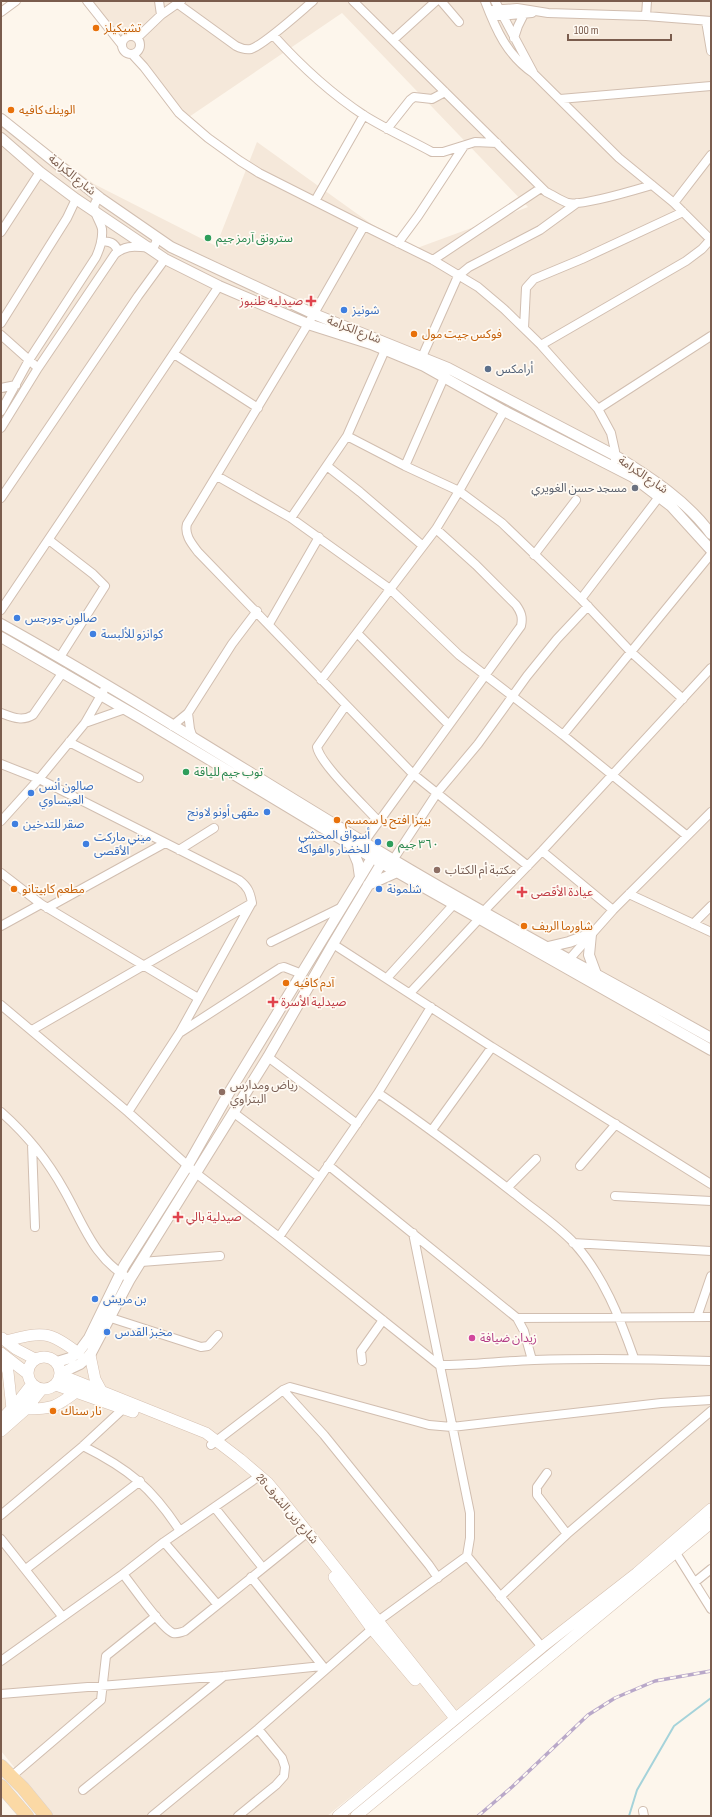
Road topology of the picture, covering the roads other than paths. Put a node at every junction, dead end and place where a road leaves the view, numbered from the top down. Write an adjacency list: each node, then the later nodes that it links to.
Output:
1 (16, 1): 13 (street)
2 (87, 1): 25 (street)
3 (159, 1): 17 (street)
4 (314, 1): 21 (street)
5 (353, 1): 24 (street)
6 (436, 1): 24 (street)
7 (441, 1): 20 (street)
8 (485, 1): 15 (street)
9 (647, 1): 18 (street)
10 (180, 2): 17 (street); 21 (street)
11 (517, 4): 12 (street); 14 (street)
12 (499, 8): 15 (street); 16 (street); 23 (street)
13 (1, 11)
14 (536, 12): 16 (street); 18 (street)
15 (490, 14): 28 (street)
16 (524, 14): 23 (street)
17 (161, 15): 22 (street)
18 (646, 16): 19 (street)
19 (708, 21): 26 (street)
20 (459, 22)
21 (273, 35): 32 (street)
22 (137, 38): 25 (street); 27 (street)
23 (514, 38): 28 (street)
24 (393, 40): 30 (street)
25 (123, 42): 27 (street)
26 (711, 51)
27 (135, 53): 46 (street)
28 (533, 73): 31 (street)
29 (711, 86): 31 (street)
30 (445, 92): 34 (street); 35 (street)
31 (560, 99): 42 (street)
32 (364, 115): 35 (street); 46 (street)
33 (1, 119): 44 (street, شارع الكرامة)
34 (479, 127): 37 (street); 38 (street)
35 (387, 129): 39 (street)
36 (1, 138): 41 (street, شارع الكرامة)
37 (475, 142): 38 (street); 39 (street)
38 (496, 143): 43 (street)
39 (464, 146): 56 (street)
40 (711, 155): 48 (street)
41 (40, 172): 45 (street, شارع الكرامة); 52 (street)
42 (652, 186): 47 (street); 48 (street)
43 (541, 188): 47 (street); 60 (street)
44 (100, 198): 50 (street); 53 (street, شارع الكرامة)
45 (76, 199): 50 (street, شارع الكرامة); 64 (street)
46 (315, 201): 51 (street)
47 (576, 203): 61 (street)
48 (674, 203): 49 (street)
49 (684, 212): 54 (street); 66 (street)
50 (96, 214): 55 (street); 57 (street, شارع الكرامة)
51 (364, 226): 56 (street); 63 (street)
52 (1, 232)
53 (157, 238): 57 (street); 63 (street, شارع الكرامة)
54 (711, 239): 69 (street)
55 (101, 242): 58 (street); 73 (street)
56 (398, 243): 60 (street)
57 (146, 247): 58 (street); 59 (street, شارع الكرامة)
58 (118, 251): 74 (street)
59 (165, 259): 62 (street, شارع الكرامة); 90 (street)
60 (433, 260): 61 (street)
61 (458, 276): 66 (street); 72 (street)
62 (219, 286): 65 (street, شارع الكرامة); 71 (street)
63 (314, 314): 65 (street); 72 (street, شارع الكرامة)
64 (1, 323)
65 (308, 324): 70 (street, شارع الكرامة); 78 (street)
66 (524, 328): 69 (street)
67 (1, 335): 73 (street)
68 (711, 336): 79 (street)
69 (541, 345): 79 (street)
70 (385, 350): 75 (street, شارع الكرامة); 83 (street)
71 (174, 354): 78 (street); 96 (street)
72 (422, 357): 75 (street, شارع الكرامة)
73 (29, 360): 74 (street); 76 (street)
74 (38, 368): 82 (street)
75 (446, 373): 81 (street, شارع الكرامة); 84 (street, شارع الكرامة); 86 (street)
76 (16, 386): 77 (street); 80 (street)
77 (1, 388)
78 (258, 408): 87 (street)
79 (598, 409): 84 (street)
80 (1, 411)
81 (504, 411): 84 (street, شارع الكرامة); 88 (street)
82 (1, 428)
83 (347, 436): 85 (street); 86 (street)
84 (615, 461): 89 (street, شارع الكرامة)
85 (327, 466): 92 (street); 97 (street)
86 (405, 466): 88 (street)
87 (217, 476): 92 (street); 105 (street)
88 (459, 491): 93 (street); 100 (street)
89 (662, 493): 94 (street, شارع الكرامة); 102 (street)
90 (1, 498)
91 (576, 500): 100 (street)
92 (291, 518): 95 (street)
93 (436, 529): 97 (street); 114 (street)
94 (707, 534): 98 (street, شارع الكرامة)
95 (319, 537): 101 (street); 107 (street)
96 (49, 540): 104 (street); 111 (street)
97 (423, 546): 101 (street)
98 (711, 550)
99 (711, 554): 110 (street)
100 (534, 555): 102 (street)
101 (390, 589): 108 (street); 114 (street)
102 (581, 599): 103 (street)
103 (588, 606): 110 (street); 118 (street)
104 (1, 610)
105 (257, 611): 107 (street); 123 (street)
106 (1, 624): 111 (street)
107 (270, 624): 115 (street)
108 (357, 633): 115 (street); 125 (street)
109 (1, 636): 113 (street)
110 (631, 652): 119 (street); 127 (street)
111 (60, 657): 116 (street)
112 (711, 668): 119 (street)
113 (63, 672): 117 (street); 122 (street)
114 (484, 676): 118 (street); 125 (street)
115 (321, 680): 120 (street)
116 (107, 685): 117 (street); 126 (street)
117 (102, 695): 121 (street); 124 (street)
118 (512, 697): 127 (street); 135 (street)
119 (683, 699): 132 (street)
120 (346, 705): 131 (street); 138 (street)
121 (126, 710): 124 (street); 143 (street)
122 (1, 713)
123 (188, 713): 126 (street); 128 (street)
124 (85, 724): 129 (street)
125 (449, 725): 131 (street)
126 (172, 726): 128 (street)
127 (563, 735): 132 (street)
128 (193, 738): 141 (street)
129 (69, 742): 133 (street); 134 (street)
130 (1, 764): 134 (street)
131 (413, 774): 135 (street); 138 (street)
132 (612, 776): 140 (street); 145 (street)
133 (139, 778)
134 (39, 779): 137 (street); 142 (street)
135 (438, 794): 147 (street); 148 (street)
136 (711, 812): 140 (street)
137 (1, 821)
138 (379, 822): 141 (street)
139 (214, 828): 144 (street)
140 (686, 835): 153 (street)
141 (364, 842): 146 (street)
142 (165, 843): 144 (street); 156 (street)
143 (350, 844): 146 (street); 151 (street)
144 (179, 850): 154 (street)
145 (542, 851): 148 (street); 159 (street)
146 (374, 854): 147 (street); 151 (street)
147 (387, 860): 149 (street); 152 (street); 160 (street)
148 (528, 866): 160 (street)
149 (397, 872): 152 (street); 155 (street)
150 (1, 873): 156 (street)
151 (360, 876): 158 (street)
152 (368, 885): 166 (street)
153 (629, 894): 159 (street); 161 (street)
154 (252, 903): 169 (street); 174 (street)
155 (454, 904): 160 (street); 172 (street)
156 (44, 906): 162 (street); 169 (street)
157 (711, 906): 161 (street)
158 (340, 908): 165 (street); 170 (street)
159 (614, 910): 164 (street)
160 (481, 916): 167 (street); 168 (street); 173 (street)
161 (693, 924): 163 (street)
162 (1, 926)
163 (711, 932)
164 (591, 934): 167 (street); 168 (street); 171 (street)
165 (271, 942)
166 (333, 944): 172 (street); 182 (street)
167 (548, 947): 168 (street)
168 (566, 962): 171 (street); 181 (street)
169 (145, 966): 174 (street); 177 (street)
170 (302, 974): 178 (street); 192 (street)
171 (596, 974): 179 (street)
172 (387, 978): 173 (street)
173 (410, 993): 176 (street)
174 (198, 998): 178 (street)
175 (1, 1005): 177 (street)
176 (431, 1007): 180 (street); 183 (street)
177 (32, 1030): 185 (street)
178 (180, 1032): 185 (street)
179 (711, 1038)
180 (492, 1047): 188 (street); 189 (street)
181 (711, 1050)
182 (268, 1057): 186 (street); 187 (street)
183 (378, 1093): 187 (street); 189 (street)
184 (1, 1112): 190 (street)
185 (128, 1112): 192 (street)
186 (234, 1113): 195 (street); 196 (street)
187 (357, 1124): 193 (street)
188 (616, 1124): 194 (street); 197 (street)
189 (432, 1130): 198 (street)
190 (32, 1143): 201 (street); 208 (street)
191 (536, 1159): 198 (street)
192 (188, 1165): 195 (street); 208 (street)
193 (328, 1165): 196 (street); 202 (street)
194 (580, 1166)
195 (197, 1174): 203 (street); 207 (street)
196 (319, 1177): 203 (street)
197 (711, 1184)
198 (507, 1188): 204 (street)
199 (615, 1196): 200 (street)
200 (711, 1201)
201 (35, 1227)
202 (414, 1233): 214 (street); 228 (street)
203 (279, 1237): 216 (street)
204 (573, 1243): 205 (street); 215 (street)
205 (711, 1251)
206 (220, 1256): 207 (street)
207 (141, 1262): 210 (street)
208 (121, 1274): 210 (street); 219 (street)
209 (711, 1276): 211 (street)
210 (130, 1279): 213 (street)
211 (697, 1317): 212 (street); 215 (street)
212 (711, 1317)
213 (111, 1318): 217 (street); 221 (street)
214 (517, 1318): 215 (street); 224 (street)
215 (620, 1318): 222 (street)
216 (383, 1320): 225 (street); 228 (street)
217 (218, 1335)
218 (4, 1339): 219 (main road); 223 (main road)
219 (78, 1353): 227 (street)
220 (2, 1354): 230 (main road); 237 (main road)
221 (90, 1356): 229 (street); 234 (main road)
222 (634, 1358): 224 (street); 226 (street)
223 (35, 1359): 227 (main road); 230 (main road)
224 (532, 1360): 228 (street)
225 (362, 1361)
226 (711, 1361)
227 (57, 1362): 229 (main road)
228 (439, 1365): 241 (street)
229 (61, 1374): 231 (main road); 234 (main road, شارع زين الشرف 26)
230 (34, 1383): 231 (main road); 237 (main road); 238 (main road)
231 (56, 1385): 233 (main road, شارع زين الشرف 26)
232 (283, 1390): 241 (street); 243 (street); 264 (street)
233 (76, 1392): 236 (main road, شارع زين الشرف 26); 238 (main road)
234 (102, 1392): 243 (main road, شارع زين الشرف 26)
235 (711, 1400): 241 (street)
236 (124, 1408): 243 (main road, شارع زين الشرف 26); 244 (street)
237 (12, 1409): 240 (main road)
238 (26, 1409): 242 (main road)
239 (711, 1411): 254 (street)
240 (1, 1420)
241 (452, 1427): 258 (street)
242 (1, 1431)
243 (214, 1442): 246 (main road, شارع زين الشرف 26); 253 (main road, شارع زين الشرف 26)
244 (83, 1446): 247 (street); 250 (street)
245 (548, 1473): 254 (street)
246 (255, 1479): 248 (street); 253 (main road, شارع زين الشرف 26)
247 (140, 1481): 252 (street); 260 (street)
248 (215, 1508): 252 (street); 259 (street)
249 (711, 1509): 272 (main road)
250 (1, 1515)
251 (711, 1523): 257 (main road)
252 (180, 1531): 256 (street)
253 (306, 1533): 259 (street); 271 (main road, شارع زين الشرف 26)
254 (567, 1534): 266 (street)
255 (1, 1539): 260 (street)
256 (164, 1542): 262 (street); 267 (street)
257 (676, 1553): 265 (street); 272 (main road)
258 (467, 1556): 264 (street); 266 (street)
259 (263, 1568): 263 (street)
260 (26, 1569): 269 (street)
261 (711, 1569): 265 (street)
262 (123, 1574): 269 (street); 270 (street)
263 (251, 1577): 267 (street); 275 (street)
264 (438, 1578): 271 (street)
265 (695, 1582): 268 (street)
266 (500, 1597): 273 (street)
267 (218, 1604): 270 (street)
268 (711, 1609)
269 (62, 1616): 274 (street)
270 (156, 1616): 277 (street)
271 (375, 1625): 275 (street); 279 (main road, شارع زين الشرف 26)
272 (577, 1627): 273 (main road); 289 (main road)
273 (542, 1646): 279 (main road)
274 (1, 1661)
275 (323, 1667): 276 (street); 280 (street)
276 (224, 1676): 277 (street); 283 (street)
277 (102, 1685): 278 (street); 281 (street)
278 (1, 1694)
279 (453, 1720): 288 (main road)
280 (258, 1729): 286 (street); 287 (street)
281 (4, 1769): 285 (main road)
282 (1, 1786): 284 (main road)
283 (83, 1790)
284 (27, 1816)
285 (46, 1816)
286 (152, 1816)
287 (238, 1816)
288 (338, 1816)
289 (356, 1816)

